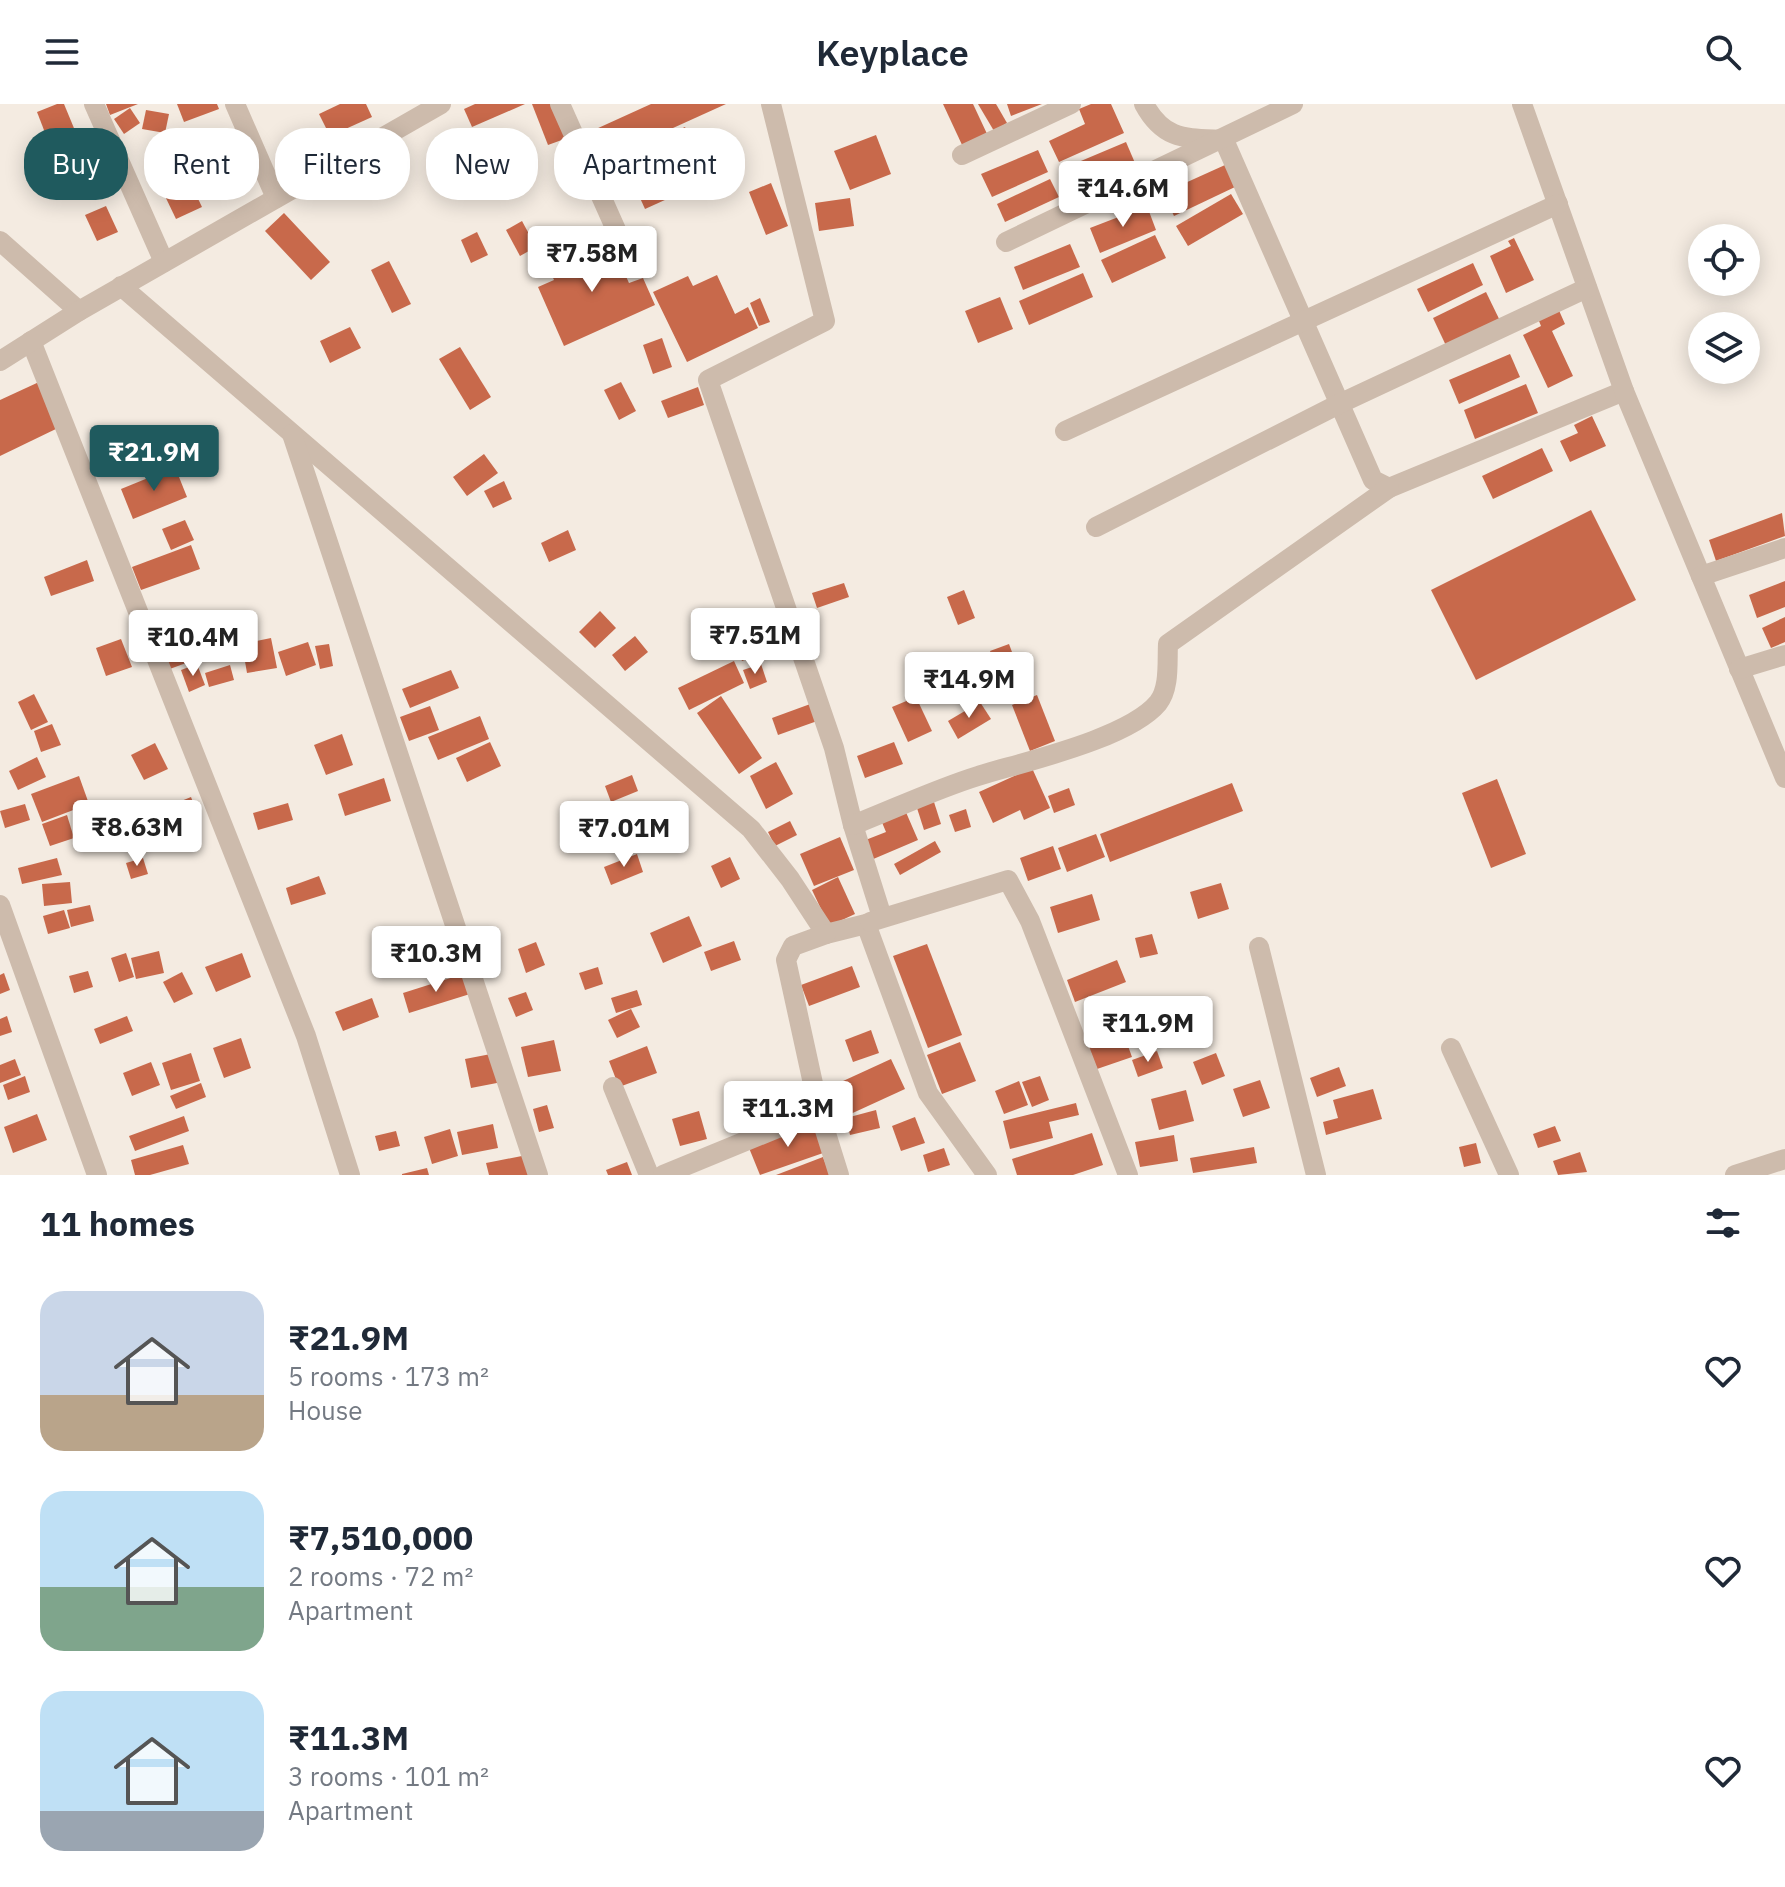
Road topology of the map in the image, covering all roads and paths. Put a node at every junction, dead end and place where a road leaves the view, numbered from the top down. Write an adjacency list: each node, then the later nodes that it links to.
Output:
1 (94, 104): 19 (street)
2 (235, 104): 13 (street)
3 (441, 104): 10 (street)
4 (560, 104): 17 (street)
5 (771, 104): 37 (street)
6 (1071, 104): 12 (street)
7 (1144, 104): 11 (street)
8 (1293, 104): 11 (street)
9 (1522, 104): 15 (street)
10 (399, 128)
11 (1224, 140): 18 (street); 23 (street)
12 (962, 155)
13 (275, 196)
14 (275, 199): 19 (street)
15 (1558, 204): 21 (street); 23 (street)
16 (0, 241): 22 (street)
17 (621, 241)
18 (1006, 242)
19 (164, 262): 20 (street)
20 (121, 286): 22 (street); 29 (street)
21 (1587, 288): 26 (street); 27 (street)
22 (79, 311): 24 (street)
23 (1302, 320): 27 (street); 28 (street)
24 (31, 341): 25 (street); 47 (street)
25 (0, 361)
26 (1624, 391): 30 (street); 33 (street)
27 (1339, 404): 30 (street); 31 (street)
28 (1065, 431)
29 (292, 434): 40 (street); 48 (street)
30 (1389, 488): 37 (street)
31 (1096, 527)
32 (1785, 548): 33 (street)
33 (1701, 576): 35 (street)
34 (1785, 655): 35 (street)
35 (1739, 669): 36 (street)
36 (1784, 771)
37 (853, 825): 39 (street)
38 (0, 905): 46 (street)
39 (874, 920): 40 (street); 52 (street); 53 (street)
40 (826, 934): 44 (street)
41 (1259, 947): 54 (street)
42 (1451, 1048): 55 (street)
43 (613, 1087): 49 (street)
44 (819, 1111): 50 (street); 51 (street)
45 (1785, 1159): 56 (street)
46 (97, 1175)
47 (350, 1175)
48 (538, 1175)
49 (649, 1175)
50 (663, 1175)
51 (839, 1175)
52 (987, 1175)
53 (1128, 1175)
54 (1316, 1175)
55 (1509, 1175)
56 (1735, 1175)

